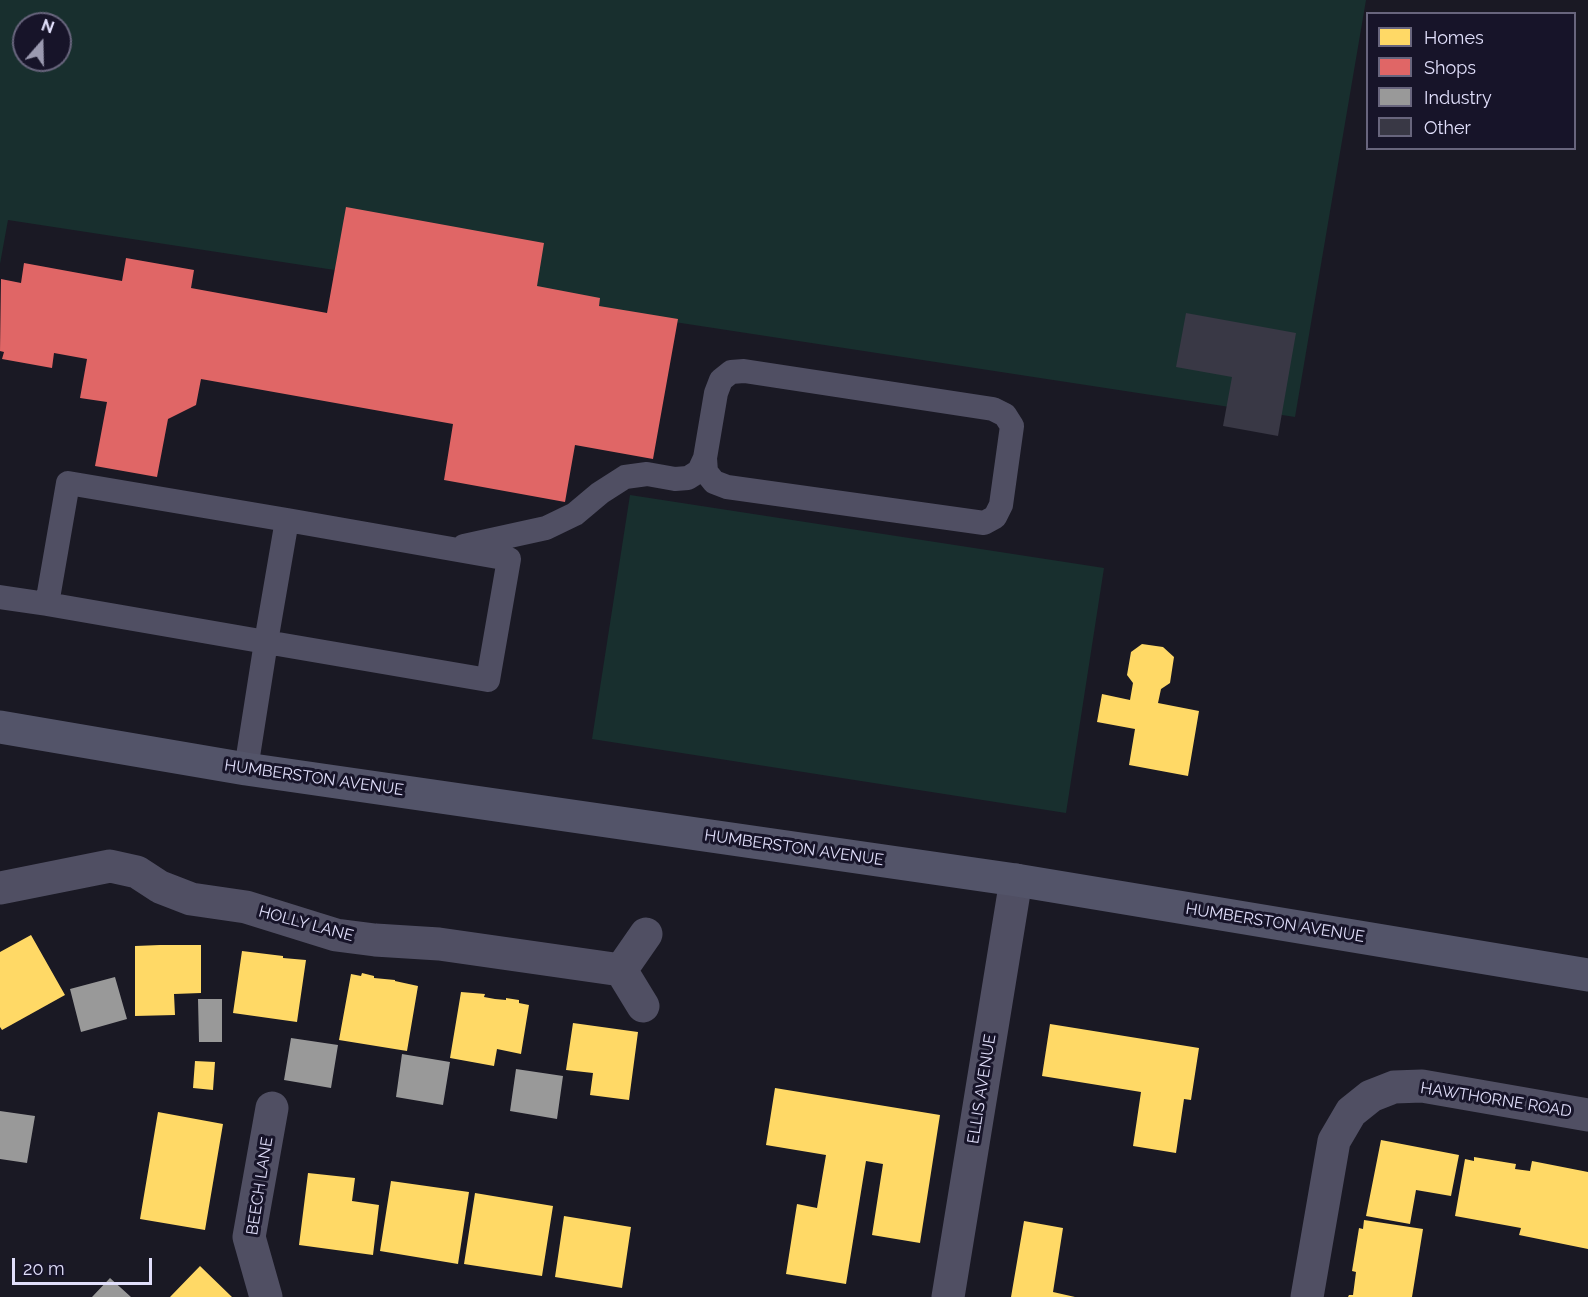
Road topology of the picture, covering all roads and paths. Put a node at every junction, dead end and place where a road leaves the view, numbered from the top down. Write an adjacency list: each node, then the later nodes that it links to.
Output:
1 (705, 458): 1 (lane); 3 (lane)
2 (287, 520): 3 (lane); 5 (lane); 6 (lane)
3 (454, 549): 6 (lane)
4 (0, 597): 5 (lane)
5 (47, 604): 6 (lane)
6 (266, 642): 8 (lane)
7 (0, 728): 8 (main road, HUMBERSTON AVENUE)
8 (246, 769): 9 (main road, HUMBERSTON AVENUE)
9 (1016, 880): 13 (main road, HUMBERSTON AVENUE); 18 (street, ELLIS AVENUE)
10 (0, 888): 12 (street, HOLLY LANE)
11 (646, 934): 12 (street)
12 (621, 970): 14 (street)
13 (1588, 975)
14 (643, 1006)
15 (272, 1108): 17 (street, BEECH LANE)
16 (1588, 1115): 19 (street, HAWTHORNE ROAD)
17 (266, 1297)
18 (948, 1297)
19 (1307, 1297)

